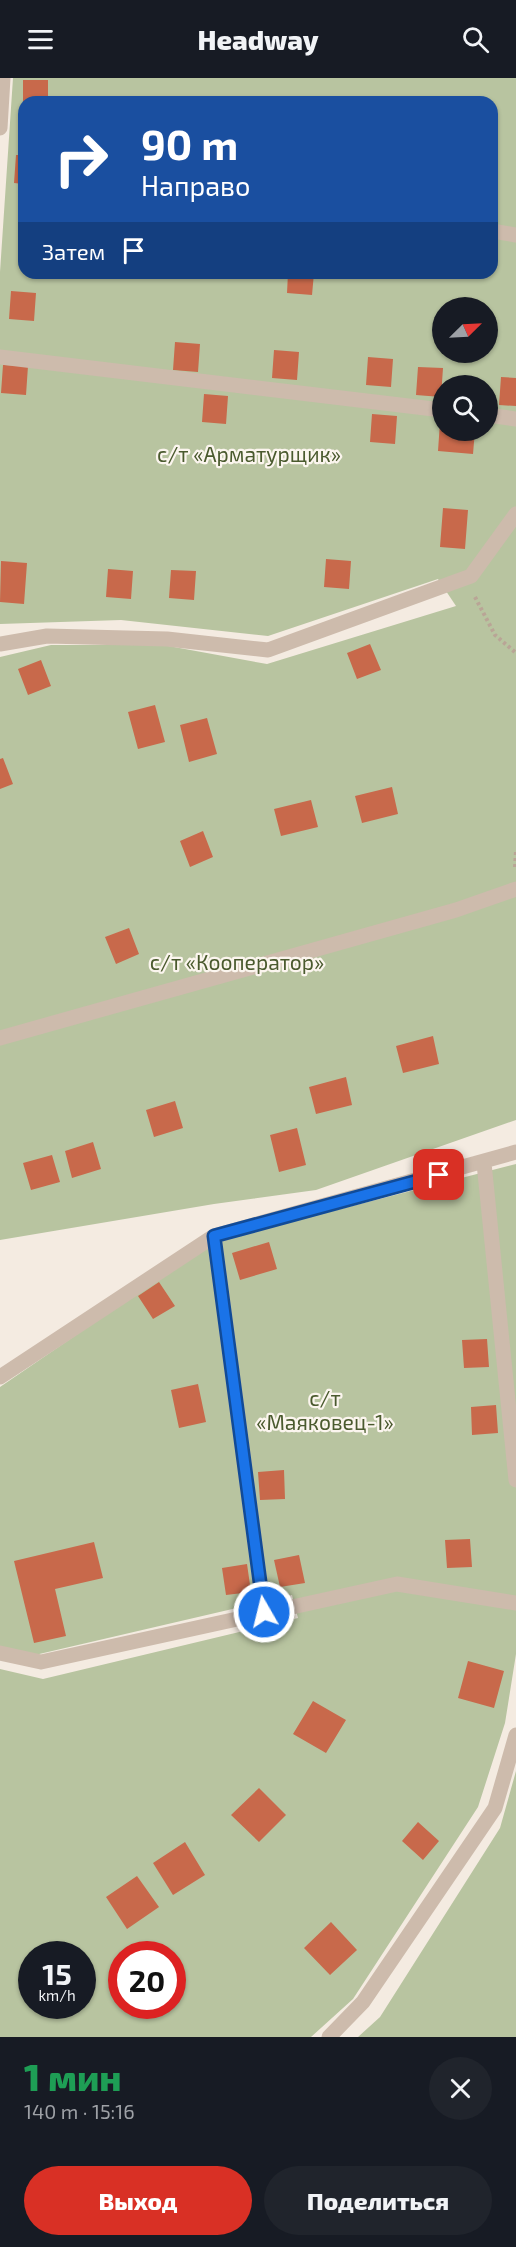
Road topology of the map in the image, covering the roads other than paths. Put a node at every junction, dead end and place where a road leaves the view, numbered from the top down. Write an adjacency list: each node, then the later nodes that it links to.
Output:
1 (3, 78): 2 (street)
2 (0, 128)
3 (498, 232): 4 (street)
4 (516, 235)
5 (0, 357): 6 (street)
6 (432, 409)
7 (498, 416): 8 (street)
8 (516, 419)
9 (516, 514): 10 (street)
10 (0, 644)
11 (516, 888): 12 (street)
12 (0, 1038)
13 (516, 1152): 14 (street)
14 (484, 1162): 15 (street); 17 (street)
15 (214, 1236): 16 (street); 19 (street)
16 (0, 1377)
17 (516, 1480)
18 (516, 1603): 19 (street)
19 (264, 1612): 20 (street)
20 (0, 1653)
21 (516, 1735): 22 (street)
22 (329, 2037)

